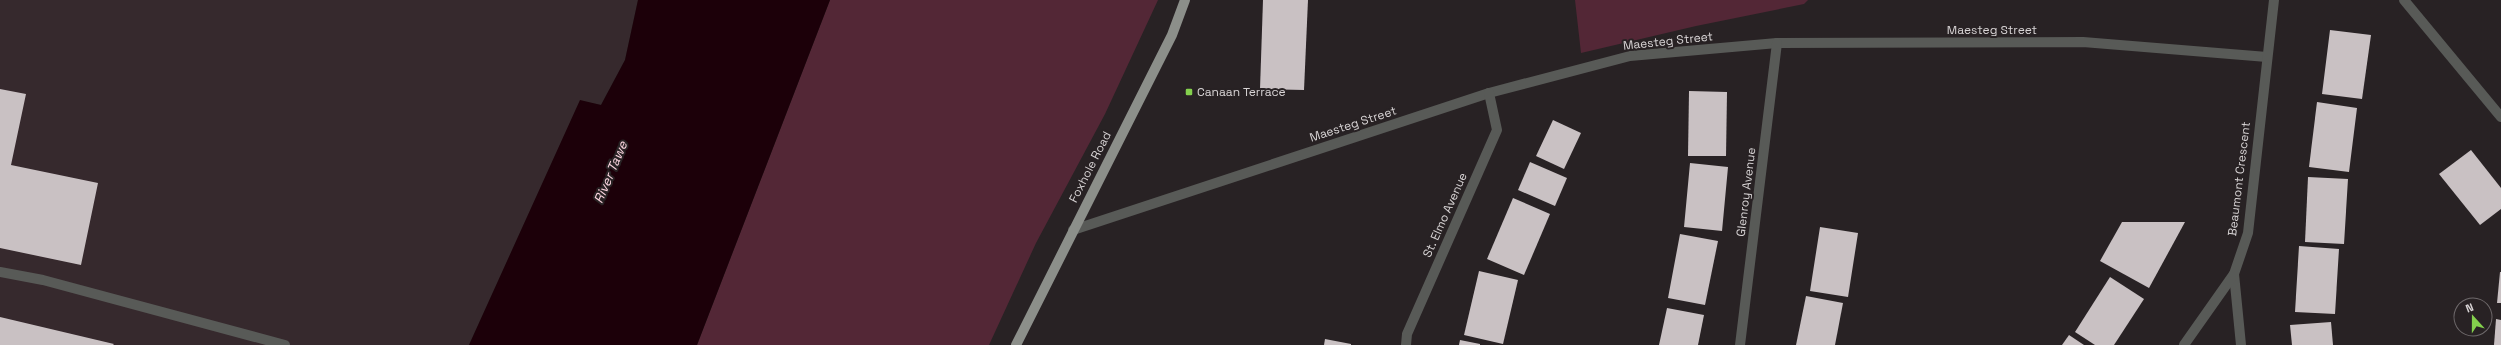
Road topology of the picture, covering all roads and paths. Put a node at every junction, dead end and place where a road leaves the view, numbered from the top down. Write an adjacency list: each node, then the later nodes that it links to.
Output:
1 (1185, 0): 8 (main road, Foxhole Road)
2 (2274, 0): 5 (street, Beaumont Crescent)
3 (2404, 0): 7 (street)
4 (1777, 43): 5 (street, Maesteg Street); 6 (street, Maesteg Street); 14 (street, Glenroy Avenue)
5 (2267, 57): 10 (street, Beaumont Crescent)
6 (1489, 93): 8 (street, Maesteg Street); 13 (street, St. Elmo Avenue)
7 (2501, 117)
8 (1073, 230): 12 (main road, Foxhole Road)
9 (0, 272): 11 (street)
10 (2234, 274): 15 (street, Beaumont Crescent); 16 (street)
11 (285, 345)
12 (1016, 345)
13 (1406, 345)
14 (1740, 345)
15 (2184, 345)
16 (2241, 345)

